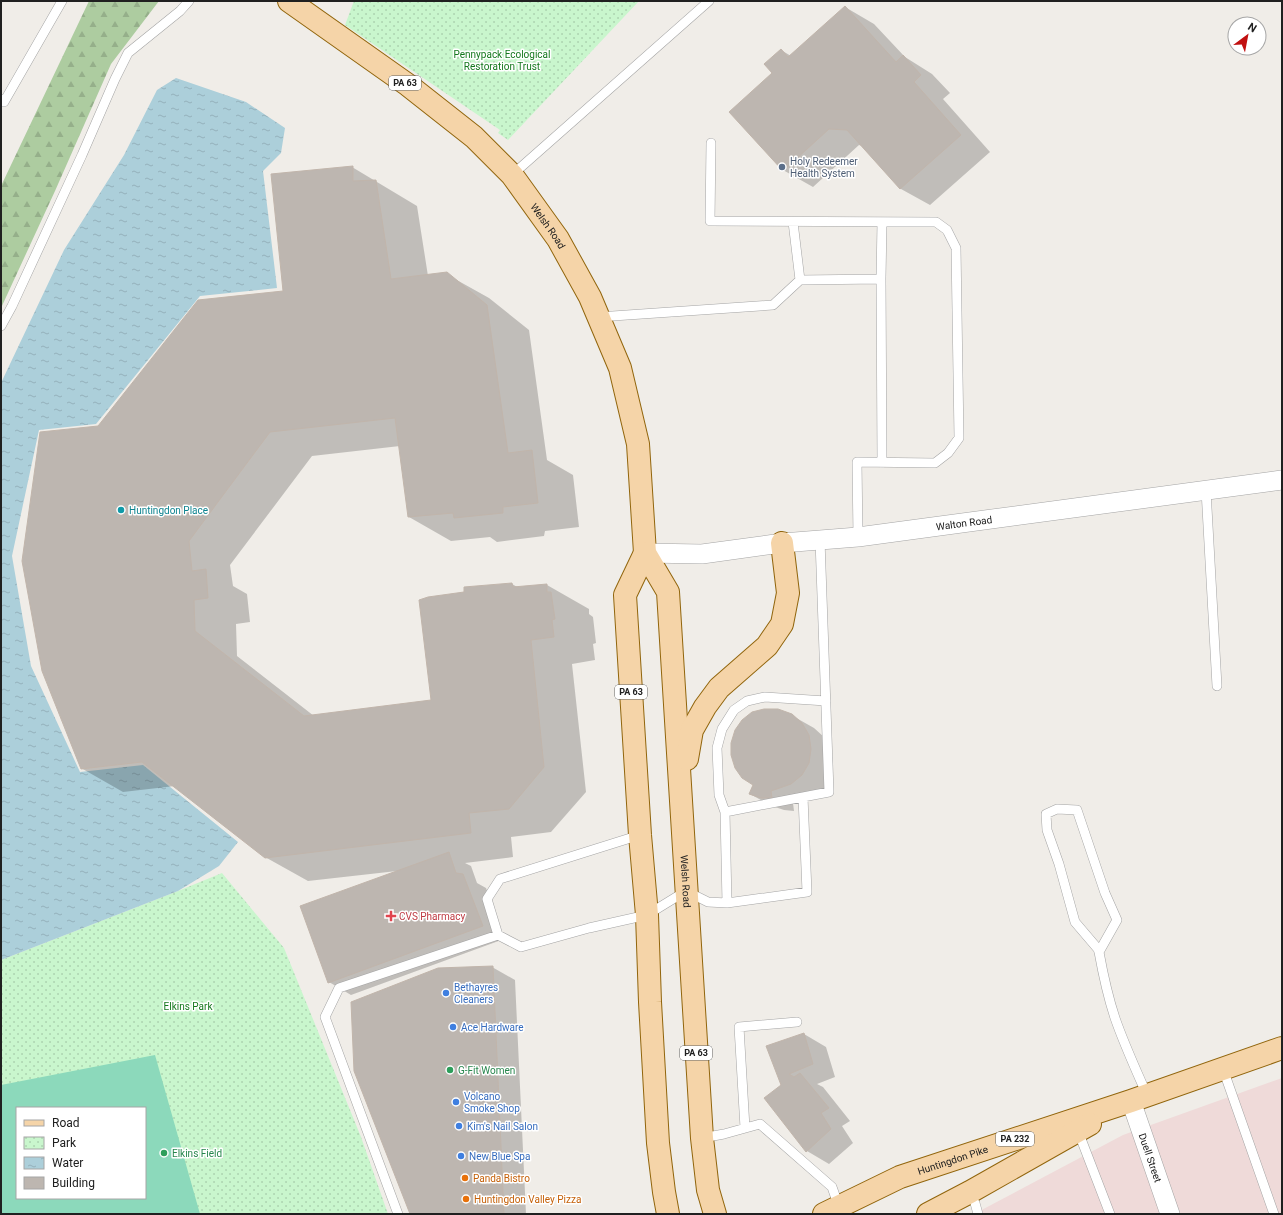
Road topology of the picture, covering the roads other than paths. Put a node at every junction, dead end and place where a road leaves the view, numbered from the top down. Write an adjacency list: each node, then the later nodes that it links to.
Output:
1 (62, 1): 5 (lane)
2 (189, 1): 13 (lane)
3 (289, 1): 7 (main road, Welsh Road / PA 63)
4 (709, 1): 7 (lane)
5 (3, 101)
6 (711, 143): 8 (lane)
7 (512, 175): 12 (main road, Welsh Road / PA 63)
8 (793, 222): 9 (lane); 11 (lane)
9 (882, 222): 10 (lane); 14 (lane)
10 (881, 279): 11 (lane); 14 (lane)
11 (800, 280): 12 (lane)
12 (598, 317): 20 (main road, Welsh Road / PA 63)
13 (1, 326)
14 (882, 463): 17 (lane)
15 (1282, 480): 16 (street, Walton Road)
16 (1206, 490): 17 (street, Walton Road); 21 (lane)
17 (858, 537): 18 (street, Walton Road)
18 (820, 540): 19 (street, Walton Road); 22 (lane)
19 (782, 543): 20 (street, Walton Road); 23 (main road)
20 (645, 553): 23 (main road, Welsh Road / PA 63); 26 (main road, Welsh Road / PA 63)
21 (1217, 686)
22 (826, 701): 24 (lane); 25 (lane)
23 (681, 790): 27 (main road, Welsh Road / PA 63)
24 (803, 797): 25 (lane); 28 (lane)
25 (725, 812): 28 (lane)
26 (640, 835): 29 (main road, Welsh Road / PA 63); 30 (lane)
27 (686, 891): 28 (lane); 29 (lane); 38 (main road, Welsh Road / PA 63)
28 (727, 903)
29 (647, 916): 30 (lane); 42 (main road, Welsh Road / PA 63)
30 (498, 935): 41 (lane)
31 (1099, 952): 31 (lane); 35 (lane)
32 (796, 1022): 36 (lane)
33 (1282, 1048): 34 (main road, Huntingdon Pike / PA 232)
34 (1223, 1069): 35 (main road, Huntingdon Pike / PA 232); 48 (lane)
35 (1139, 1098): 37 (main road, Huntingdon Pike / PA 232); 40 (main road, Huntingdon Pike / PA 232); 47 (street, Duell Street)
36 (745, 1128): 38 (lane); 40 (lane)
37 (1078, 1131): 39 (main road, Huntingdon Pike / PA 232); 46 (lane)
38 (702, 1138): 43 (main road, Welsh Road / PA 63)
39 (970, 1192): 44 (main road, Huntingdon Pike / PA 232); 45 (lane)
40 (832, 1210)
41 (398, 1214)
42 (668, 1214)
43 (715, 1214)
44 (928, 1214)
45 (978, 1214)
46 (1110, 1214)
47 (1170, 1214)
48 (1274, 1214)

